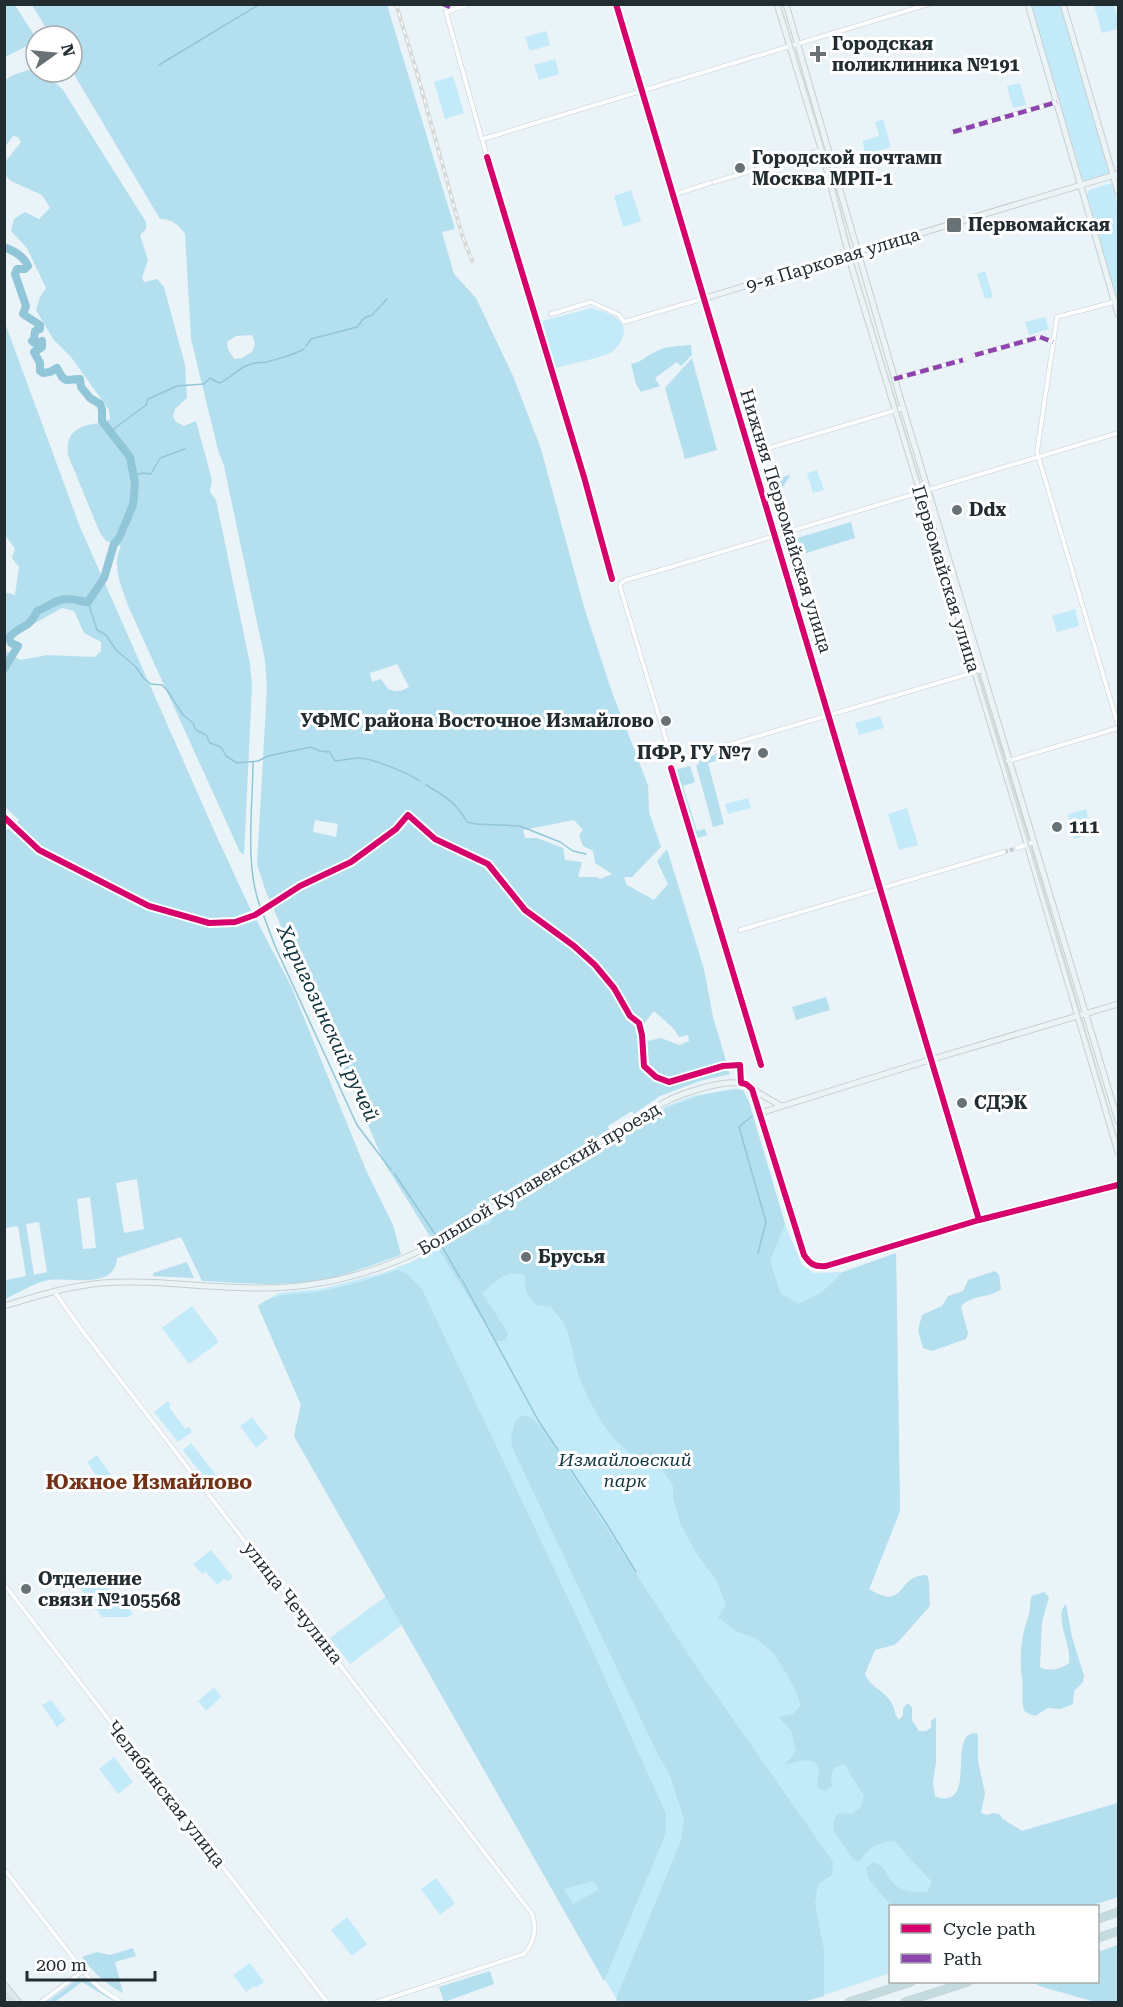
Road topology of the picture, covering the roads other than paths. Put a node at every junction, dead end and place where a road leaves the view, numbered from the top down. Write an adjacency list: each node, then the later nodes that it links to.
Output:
1 (470, 4): 13 (street)
2 (616, 4): 10 (street, Нижняя Первомайская улица)
3 (777, 4): 9 (main road, Первомайская улица)
4 (786, 4): 8 (main road, Первомайская улица)
5 (929, 4): 8 (street)
6 (1028, 4): 11 (main road)
7 (1063, 4): 17 (main road)
8 (798, 44): 9 (street); 14 (main road, Первомайская улица)
9 (790, 47): 10 (street); 15 (main road, Первомайская улица)
10 (642, 91): 13 (street); 20 (street, Нижняя Первомайская улица)
11 (1057, 102): 12 (street); 18 (main road)
12 (953, 132)
13 (483, 139): 16 (street)
14 (829, 148): 15 (street); 21 (main road, Первомайская улица)
15 (821, 151): 20 (street); 22 (main road, Первомайская улица)
16 (487, 157)
17 (1116, 175): 18 (main road, 9-я Парковая улица); 19 (main road)
18 (1082, 186): 21 (main road, 9-я Парковая улица); 24 (main road)
19 (1119, 192)
20 (673, 195): 23 (street, Нижняя Первомайская улица)
21 (858, 254): 22 (main road, 9-я Парковая улица); 30 (main road, Первомайская улица)
22 (849, 256): 23 (main road, 9-я Парковая улица); 32 (main road, Первомайская улица)
23 (705, 298): 25 (street, 9-я Парковая улица); 34 (street, Нижняя Первомайская улица)
24 (1117, 302): 26 (main road); 27 (street)
25 (551, 314)
26 (1119, 314)
27 (1053, 342): 28 (street); 35 (street)
28 (975, 354)
29 (963, 360): 30 (street)
30 (894, 379): 31 (main road, Первомайская улица)
31 (903, 408): 32 (street); 36 (main road, Первомайская улица)
32 (896, 410): 34 (street); 37 (main road, Первомайская улица)
33 (1119, 434): 35 (street)
34 (749, 454): 38 (street, Нижняя Первомайская улица)
35 (1039, 457): 36 (street); 42 (street)
36 (928, 489): 37 (street); 39 (main road, Первомайская улица)
37 (919, 492): 38 (street); 40 (main road, Первомайская улица)
38 (774, 536): 41 (street, Нижняя Первомайская улица); 41 (street)
39 (982, 670): 40 (street); 43 (main road, Первомайская улица)
40 (975, 672): 41 (street); 44 (main road, Первомайская улица)
41 (828, 715): 49 (street, Нижняя Первомайская улица)
42 (1119, 727): 43 (street)
43 (1010, 761): 44 (street); 45 (main road, Первомайская улица)
44 (1002, 763): 46 (main road, Первомайская улица)
45 (1034, 842): 46 (street); 52 (main road, Первомайская улица)
46 (1027, 844): 47 (street); 53 (main road, Первомайская улица)
47 (1017, 848)
48 (1004, 852): 49 (street)
49 (880, 888): 50 (street); 54 (street, Нижняя Первомайская улица)
50 (740, 930)
51 (1119, 1004): 52 (main road)
52 (1086, 1014): 53 (main road); 58 (main road, Первомайская улица)
53 (1077, 1016): 54 (main road); 59 (main road, Первомайская улица)
54 (932, 1059): 56 (main road); 61 (street, Нижняя Первомайская улица)
55 (752, 1089): 56 (main road); 57 (main road); 62 (main road, Большой Купавенский проезд)
56 (781, 1106): 57 (main road)
57 (760, 1113): 61 (main road)
58 (1119, 1121)
59 (1119, 1152)
60 (1119, 1185): 61 (main road)
61 (979, 1220)
62 (54, 1291): 63 (main road, Большой Купавенский проезд); 80 (street, улица Чечулина)
63 (4, 1306)
64 (4, 1584): 79 (street, Челябинская улица)
65 (4, 1869): 70 (street)
66 (1119, 1912): 67 (highway)
67 (1099, 1919)
68 (1119, 1931): 69 (highway)
69 (1099, 1938)
70 (83, 1971): 77 (street); 78 (street)
71 (908, 1983): 81 (highway)
72 (965, 1983): 82 (highway)
73 (4, 1985): 76 (main road)
74 (4, 1999): 75 (main road)
75 (8, 2002)
76 (18, 2002)
77 (41, 2002)
78 (121, 2002)
79 (327, 2002)
80 (377, 2002)
81 (849, 2002)
82 (905, 2002)

